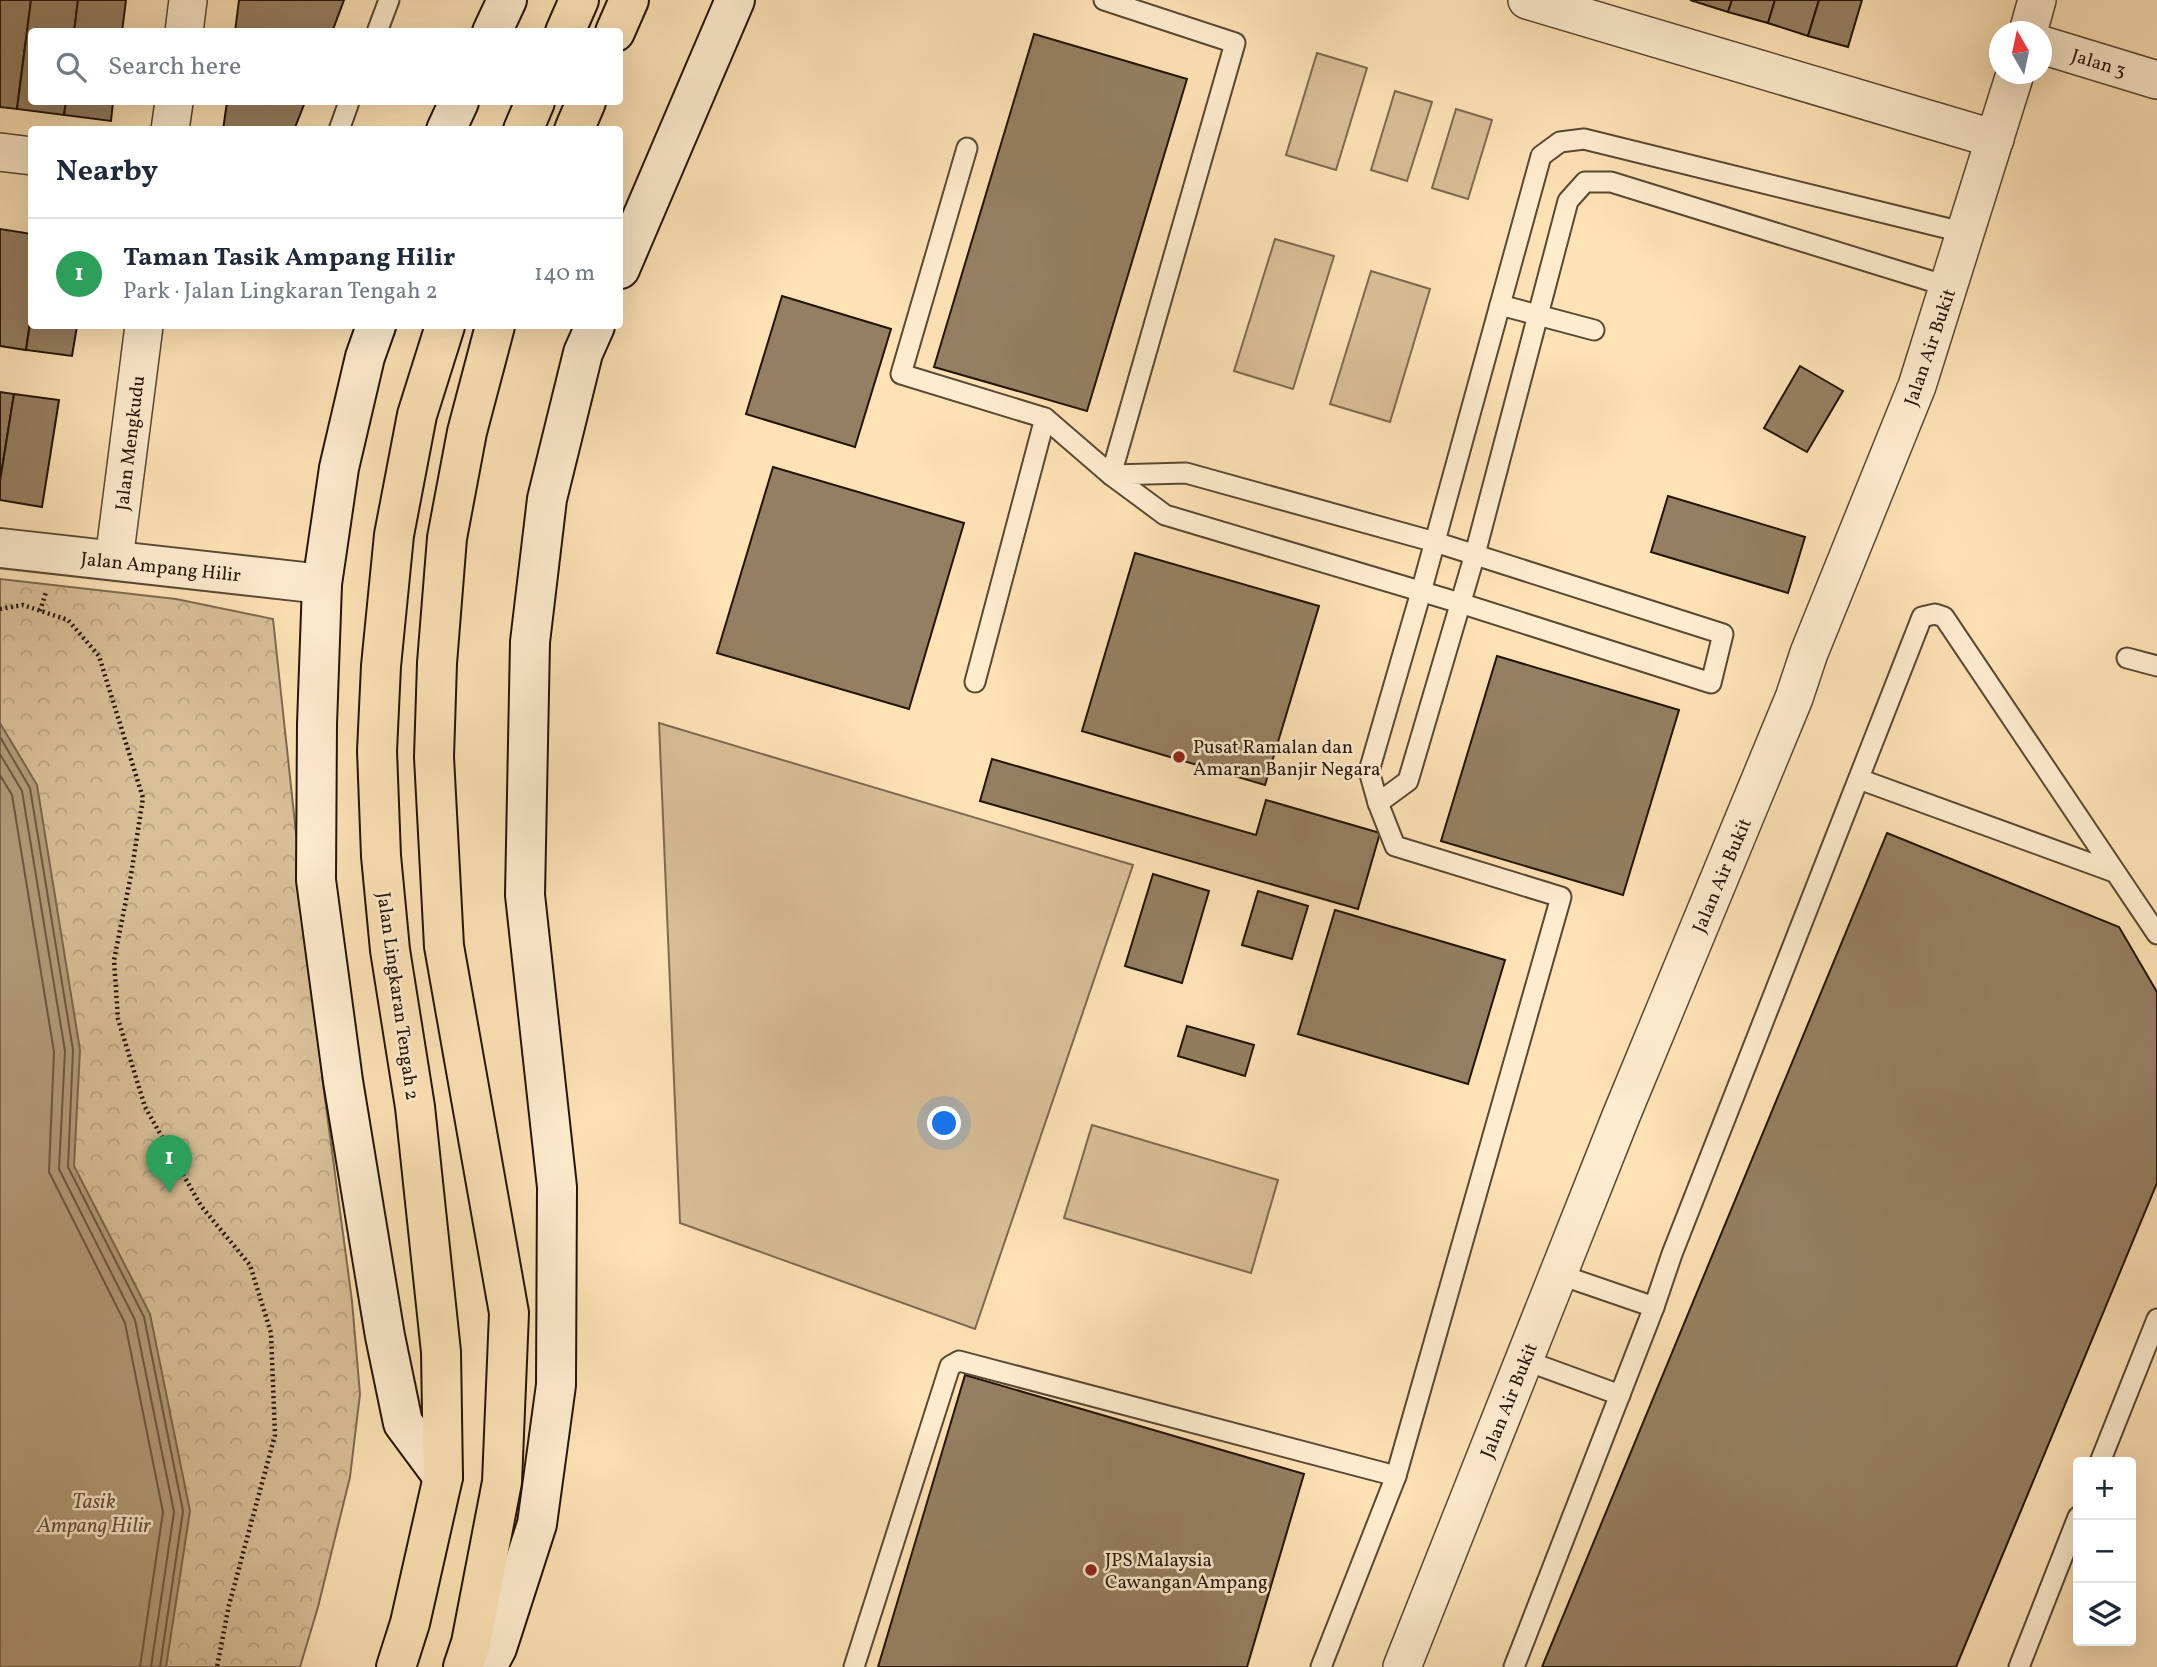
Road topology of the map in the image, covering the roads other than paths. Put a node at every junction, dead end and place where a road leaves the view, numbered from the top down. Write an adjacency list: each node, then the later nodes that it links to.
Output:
1 (188, 0): 12 (street)
2 (389, 0): 13 (lane)
3 (507, 0): 14 (main road)
4 (579, 0): 15 (highway)
5 (629, 0): 16 (highway)
6 (735, 0): 35 (main road)
7 (1104, 0): 46 (lane)
8 (1527, 0): 10 (street)
9 (2037, 0): 11 (street)
10 (1580, 8): 30 (street)
11 (2031, 21)
12 (184, 28)
13 (378, 28)
14 (494, 28)
15 (567, 28)
16 (617, 28)
17 (2052, 47): 18 (street, Jalan 3)
18 (2157, 80)
19 (2012, 84): 30 (street, Jalan Air Bukit)
20 (174, 105): 25 (street)
21 (348, 105): 26 (lane)
22 (458, 105): 27 (main road)
23 (534, 105): 28 (highway)
24 (585, 105): 29 (highway)
25 (171, 126)
26 (340, 126)
27 (448, 126)
28 (525, 126)
29 (576, 126)
30 (1995, 139): 34 (street, Jalan Air Bukit)
31 (967, 148): 45 (lane)
32 (0, 152): 33 (street)
33 (28, 156)
34 (1966, 233): 36 (street, Jalan Air Bukit); 37 (lane)
35 (623, 262)
36 (1950, 287): 38 (lane); 61 (street, Jalan Air Bukit)
37 (1500, 305): 38 (lane); 47 (lane)
38 (1538, 316): 44 (lane); 49 (lane)
39 (144, 329): 50 (street, Jalan Mengkudu)
40 (375, 329): 51 (main road)
41 (444, 329): 68 (highway, Jalan Lingkaran Tengah 2)
42 (494, 329): 71 (highway)
43 (594, 329): 72 (main road)
44 (1594, 330)
45 (1045, 418): 46 (lane); 56 (lane)
46 (1111, 475): 47 (lane); 52 (lane)
47 (1435, 542): 49 (lane); 52 (lane)
48 (0, 548): 50 (main road, Jalan Ampang Hilir)
49 (1475, 554): 53 (lane); 53 (lane)
50 (114, 561): 51 (main road, Jalan Ampang Hilir)
51 (322, 584): 68 (main road)
52 (1421, 592): 53 (lane); 58 (lane)
53 (1460, 603): 58 (lane)
54 (2127, 658): 55 (lane)
55 (2157, 666)
56 (975, 682)
57 (1859, 779): 59 (lane); 59 (lane); 62 (lane)
58 (1378, 803): 67 (lane)
59 (2113, 872): 60 (lane)
60 (2157, 934)
61 (1558, 1274): 62 (lane); 64 (street, Jalan Air Bukit)
62 (1654, 1307): 65 (lane)
63 (2157, 1319): 66 (lane)
64 (1524, 1360): 65 (lane); 75 (street, Jalan Air Bukit)
65 (1620, 1395): 76 (lane)
66 (2102, 1457)
67 (1396, 1476): 73 (lane); 74 (lane)
68 (443, 1477): 70 (highway, Jalan Lingkaran Tengah 2)
69 (2077, 1520): 77 (lane)
70 (396, 1667)
71 (463, 1667)
72 (487, 1667)
73 (855, 1667)
74 (1321, 1667)
75 (1402, 1667)
76 (1514, 1667)
77 (2019, 1667)

